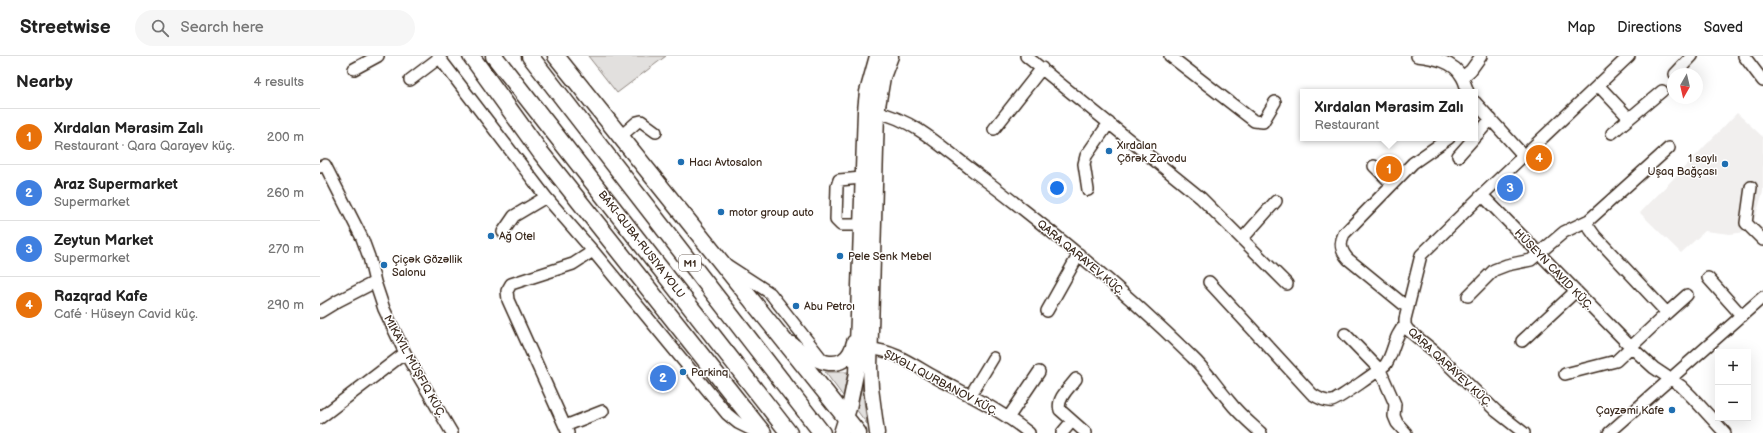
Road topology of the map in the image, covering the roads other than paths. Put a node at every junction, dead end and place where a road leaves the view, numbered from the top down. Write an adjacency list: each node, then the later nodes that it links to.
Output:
1 (378, 56): 18 (street)
2 (471, 56): 97 (highway)
3 (494, 56): 98 (highway, M1)
4 (530, 56): 99 (highway, M1)
5 (556, 56): 35 (highway)
6 (877, 56): 43 (main road)
7 (891, 56): 27 (main road)
8 (1026, 56): 16 (street)
9 (1170, 56): 25 (street)
10 (1417, 56): 19 (street)
11 (1481, 56): 19 (street)
12 (1629, 56): 22 (street)
13 (1692, 56): 17 (street)
14 (1744, 56): 21 (street)
15 (438, 57): 20 (street); 48 (street)
16 (1042, 68): 30 (street); 31 (street)
17 (1681, 68)
18 (354, 69)
19 (1462, 77): 23 (street)
20 (410, 80)
21 (1763, 81)
22 (1598, 85): 28 (street); 39 (street)
23 (1467, 89)
24 (1662, 91): 28 (street)
25 (1275, 102)
26 (1478, 105): 29 (street)
27 (877, 112): 56 (street, QARA QARAYEV KÜÇ.); 78 (main road)
28 (1629, 118): 33 (street)
29 (1491, 120): 34 (street); 39 (street)
30 (1109, 123): 46 (street); 53 (street)
31 (994, 129)
32 (656, 132): 35 (street)
33 (1612, 133)
34 (1478, 135)
35 (621, 136): 58 (highway)
36 (1445, 141): 44 (street)
37 (1472, 141): 40 (street)
38 (1669, 148): 50 (street)
39 (1522, 155): 47 (street)
40 (1458, 156)
41 (322, 166): 60 (street)
42 (1374, 166): 44 (street)
43 (862, 178): 51 (main road); 51 (street)
44 (1392, 184): 67 (street)
45 (1751, 187): 54 (street)
46 (1088, 190)
47 (1482, 195): 57 (street, HÜSEYN CAVID KÜÇ.); 67 (street, QARA QARAYEV KÜÇ.)
48 (546, 197): 52 (street); 55 (street)
49 (1276, 201): 53 (street)
50 (1585, 222): 57 (street); 70 (street)
51 (861, 226): 73 (main road)
52 (503, 232)
53 (1243, 238): 62 (street)
54 (1763, 240)
55 (593, 251): 93 (street); 96 (street)
56 (1080, 254): 68 (street); 105 (street, QARA QARAYEV KÜÇ.)
57 (1539, 254): 63 (street, HÜSEYN CAVID KÜÇ.); 65 (street)
58 (720, 261): 74 (highway); 81 (street)
59 (1708, 278): 71 (street)
60 (375, 282): 69 (street); 79 (street)
61 (1209, 282): 82 (street)
62 (1287, 284)
63 (1576, 291): 76 (street); 77 (street, HÜSEYN CAVID KÜÇ.)
64 (1687, 295): 70 (street)
65 (1468, 296)
66 (1762, 301): 71 (street)
67 (1408, 308): 72 (street, QARA QARAYEV KÜÇ.)
68 (1047, 311)
69 (320, 312)
70 (1667, 314): 77 (street)
71 (1742, 316): 86 (street)
72 (1405, 325): 82 (street); 107 (street, QARA QARAYEV KÜÇ.)
73 (858, 328): 81 (main road); 92 (main road)
74 (776, 332): 81 (main road); 92 (highway)
75 (1345, 334): 82 (street)
76 (1522, 341)
77 (1632, 347): 84 (street); 86 (street, HÜSEYN CAVID KÜÇ.)
78 (870, 349): 87 (street); 101 (main road)
79 (405, 353): 89 (street); 95 (street)
80 (993, 358): 87 (street)
81 (824, 362)
82 (1380, 370): 106 (street)
83 (1039, 372): 90 (street)
84 (1564, 374)
85 (1076, 379): 91 (street)
86 (1669, 379): 94 (street); 108 (street, HÜSEYN CAVID KÜÇ.)
87 (970, 396): 90 (street)
88 (603, 411): 93 (street)
89 (320, 418)
90 (1008, 418): 102 (street)
91 (1072, 421): 103 (street); 104 (street)
92 (843, 426): 100 (highway)
93 (566, 429)
94 (1612, 432)
95 (452, 433)
96 (758, 433)
97 (763, 433)
98 (788, 433)
99 (822, 433)
100 (858, 433)
101 (877, 433)
102 (1029, 433)
103 (1062, 433)
104 (1086, 433)
105 (1261, 433)
106 (1406, 433)
107 (1524, 433)
108 (1725, 433)

